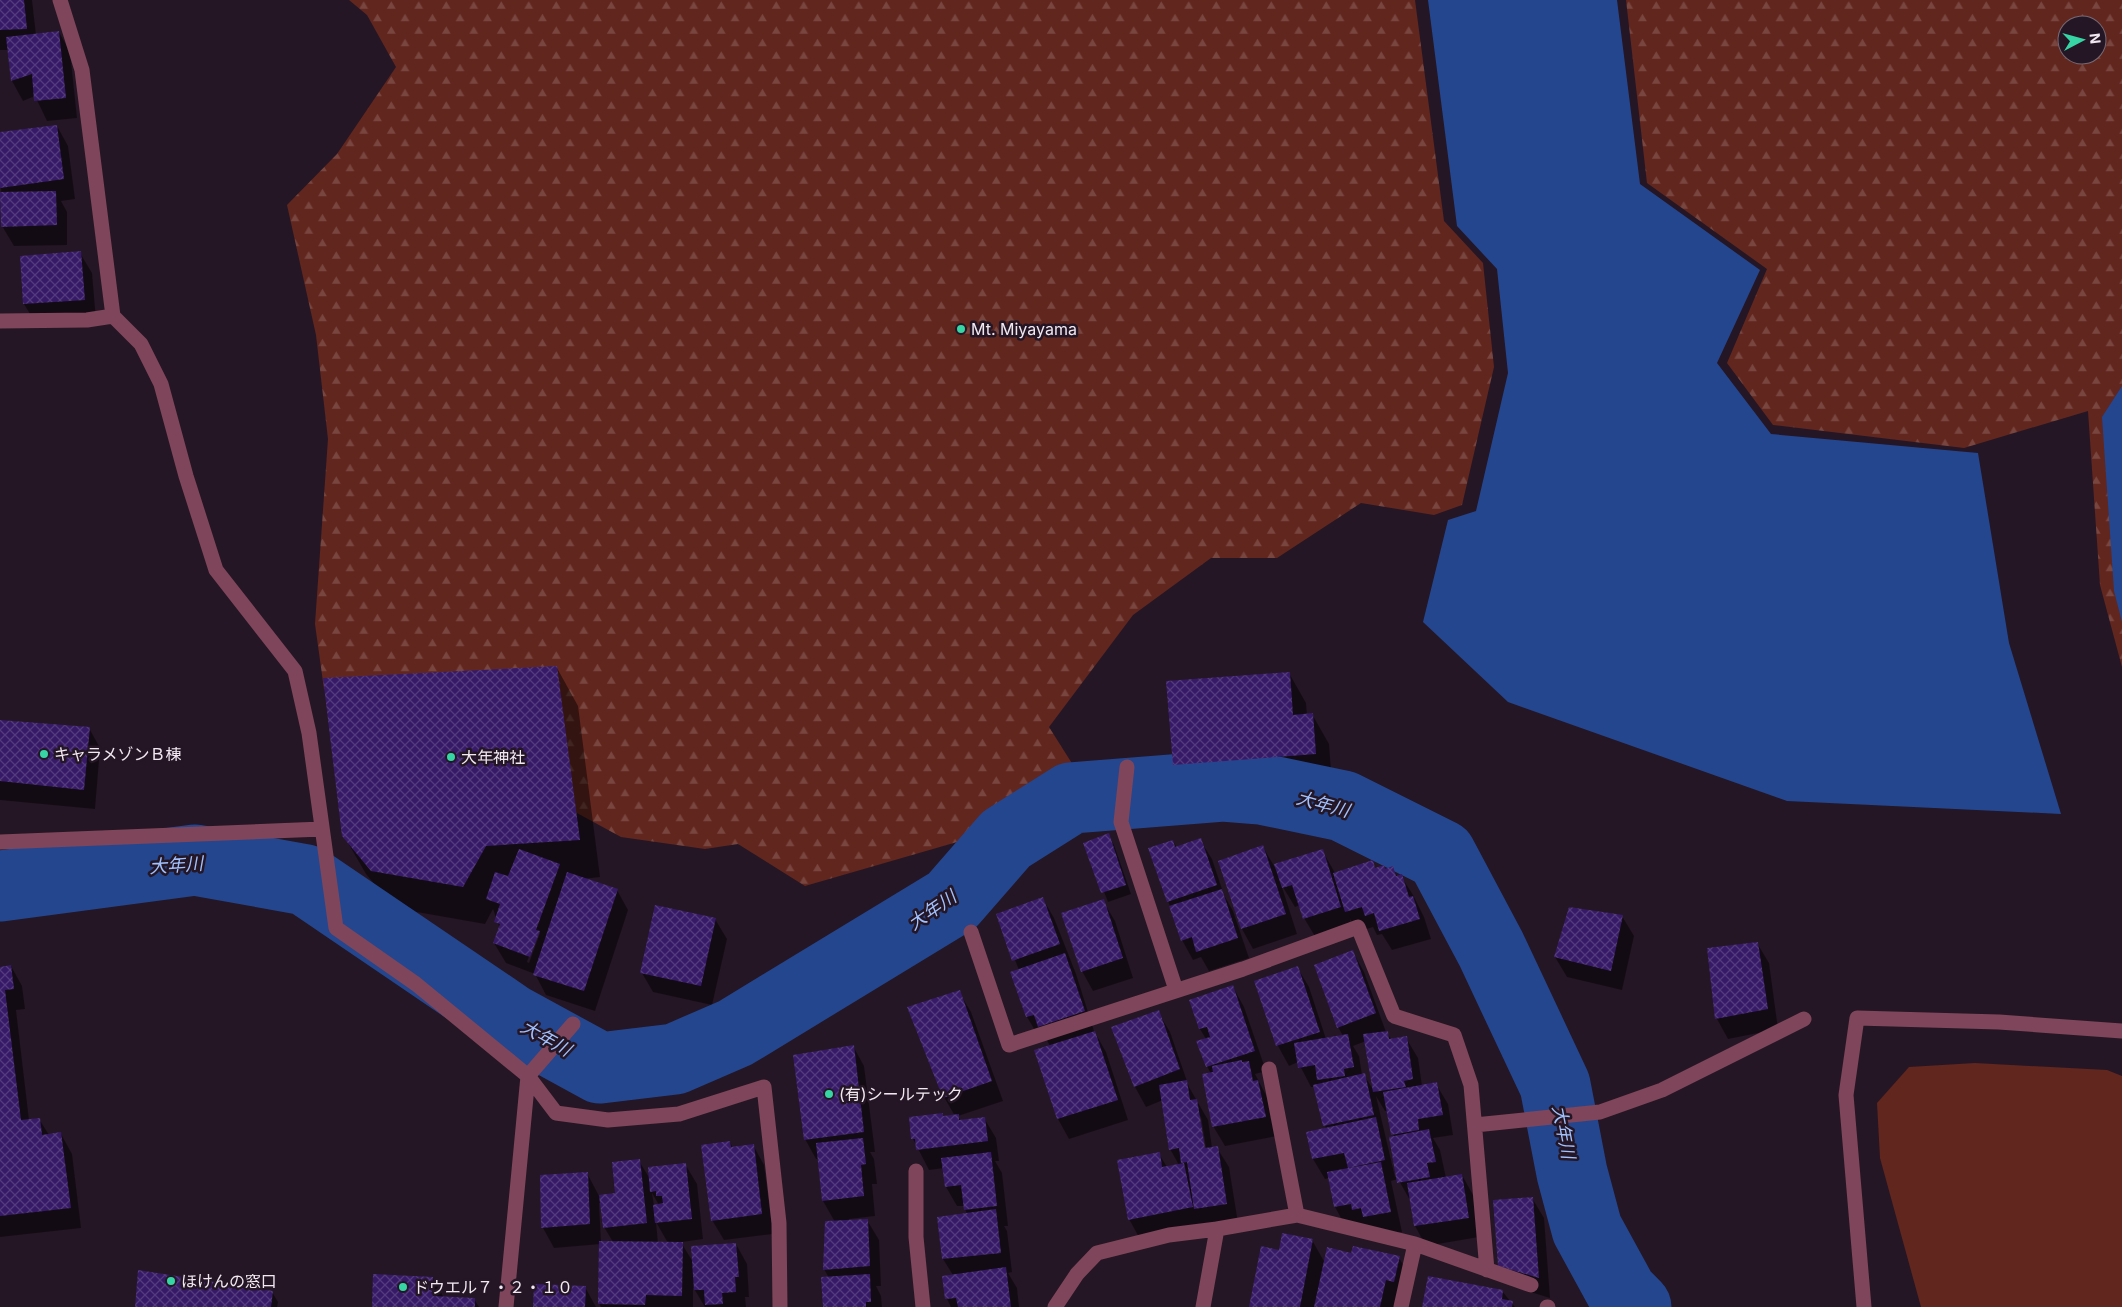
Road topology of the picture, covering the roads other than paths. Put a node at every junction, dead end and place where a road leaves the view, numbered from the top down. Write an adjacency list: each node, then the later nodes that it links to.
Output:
1 (60, 0): 2 (street)
2 (113, 316): 3 (street); 5 (street)
3 (0, 321)
4 (1127, 767): 8 (street)
5 (322, 829): 6 (street); 13 (street)
6 (0, 842)
7 (971, 932): 8 (street)
8 (1176, 990): 14 (street)
9 (1804, 1019): 14 (street)
10 (573, 1024): 13 (street)
11 (2122, 1031): 27 (street)
12 (1269, 1069): 16 (street)
13 (528, 1076): 21 (street); 22 (street)
14 (1475, 1125): 19 (street)
15 (916, 1171): 23 (street)
16 (1298, 1215): 17 (street); 18 (street)
17 (1217, 1229): 24 (street); 25 (street)
18 (1415, 1244): 19 (street); 26 (street)
19 (1487, 1270): 20 (street)
20 (1531, 1285)
21 (506, 1307)
22 (780, 1307)
23 (923, 1307)
24 (1055, 1307)
25 (1203, 1307)
26 (1401, 1307)
27 (1864, 1307)

